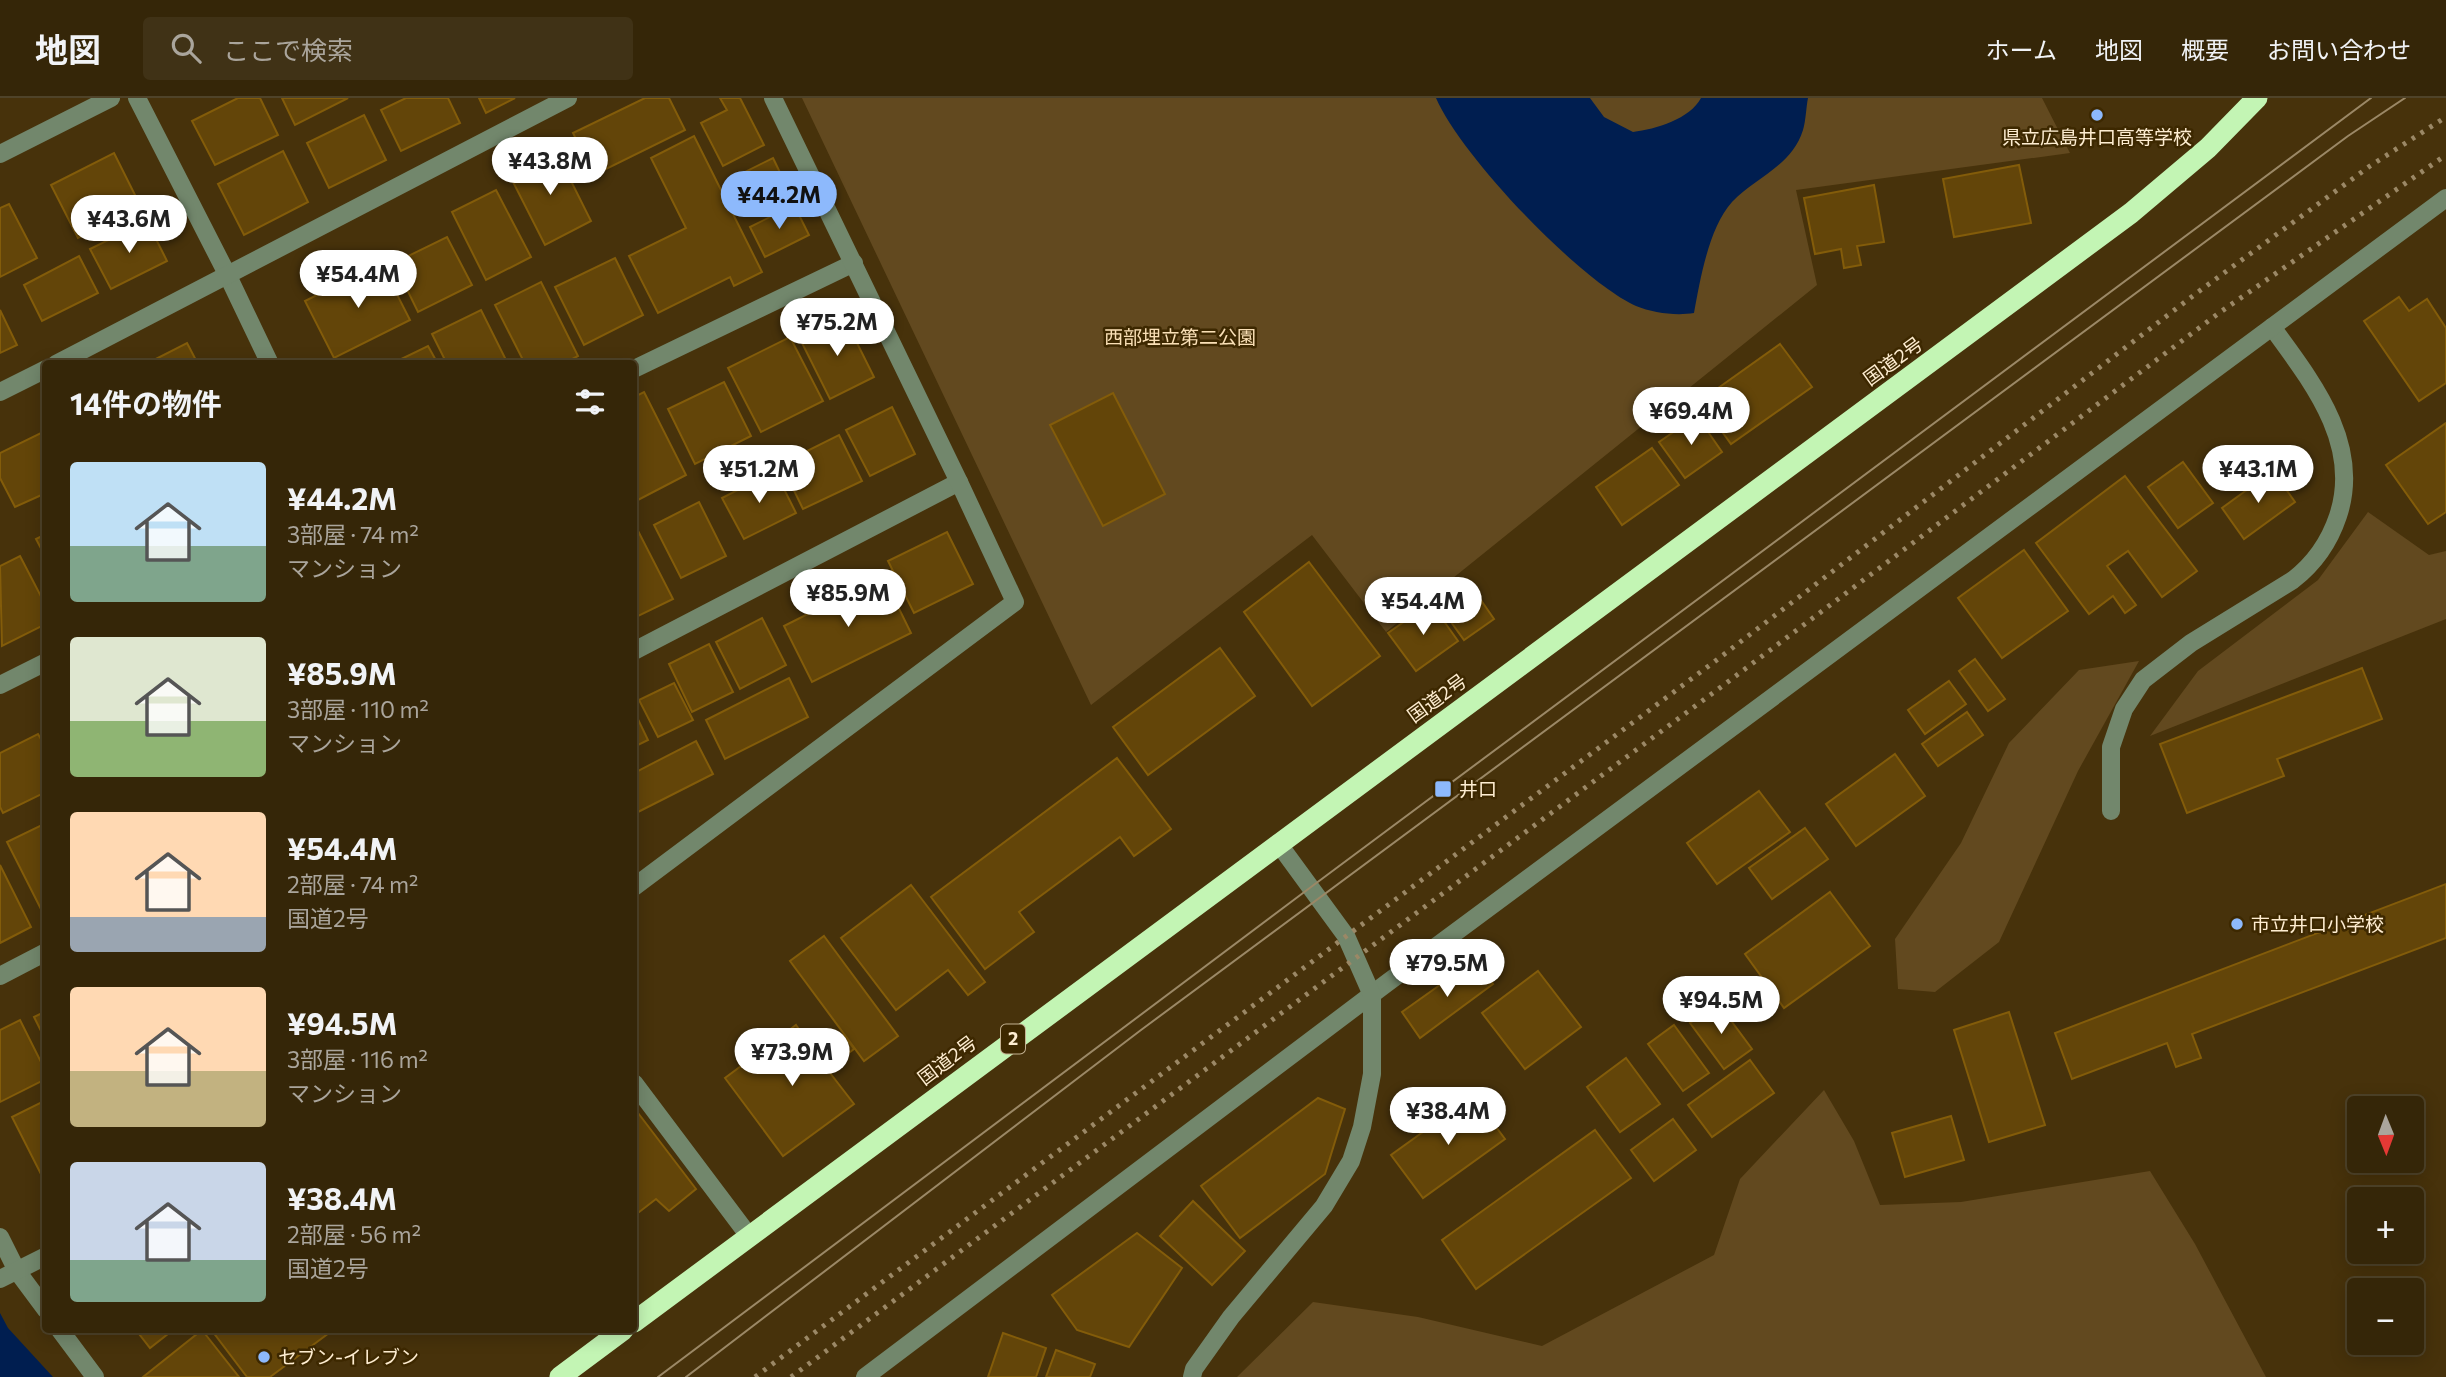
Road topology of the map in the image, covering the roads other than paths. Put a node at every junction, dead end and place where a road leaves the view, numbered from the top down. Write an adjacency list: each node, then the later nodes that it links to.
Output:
1 (111, 98): 6 (street)
2 (137, 98): 9 (street)
3 (568, 98): 9 (street)
4 (773, 98): 8 (street)
5 (2257, 98): 21 (highway, 国道2号 / 2)
6 (0, 154)
7 (2446, 198): 10 (street)
8 (854, 263): 13 (street); 16 (street)
9 (228, 276): 11 (street); 12 (street)
10 (2272, 327): 20 (street); 25 (street)
11 (63, 360)
12 (268, 360)
13 (637, 368)
14 (42, 371): 15 (street)
15 (0, 392)
16 (959, 482): 17 (street); 22 (street)
17 (637, 649)
18 (42, 664): 19 (street)
19 (0, 685)
20 (2111, 811)
21 (1278, 843): 25 (street); 27 (highway, 国道2号 / 2)
22 (637, 885)
23 (42, 954): 24 (street)
24 (0, 976)
25 (1372, 995): 38 (street); 39 (street)
26 (637, 1087): 27 (street)
27 (749, 1236): 33 (highway, 国道2号 / 2)
28 (0, 1237): 30 (street)
29 (42, 1258): 30 (street)
30 (17, 1271): 31 (street); 32 (street)
31 (0, 1279)
32 (42, 1305)
33 (637, 1320)
34 (62, 1333): 36 (street)
35 (618, 1333): 37 (highway)
36 (94, 1377)
37 (560, 1377)
38 (864, 1377)
39 (1192, 1377)

